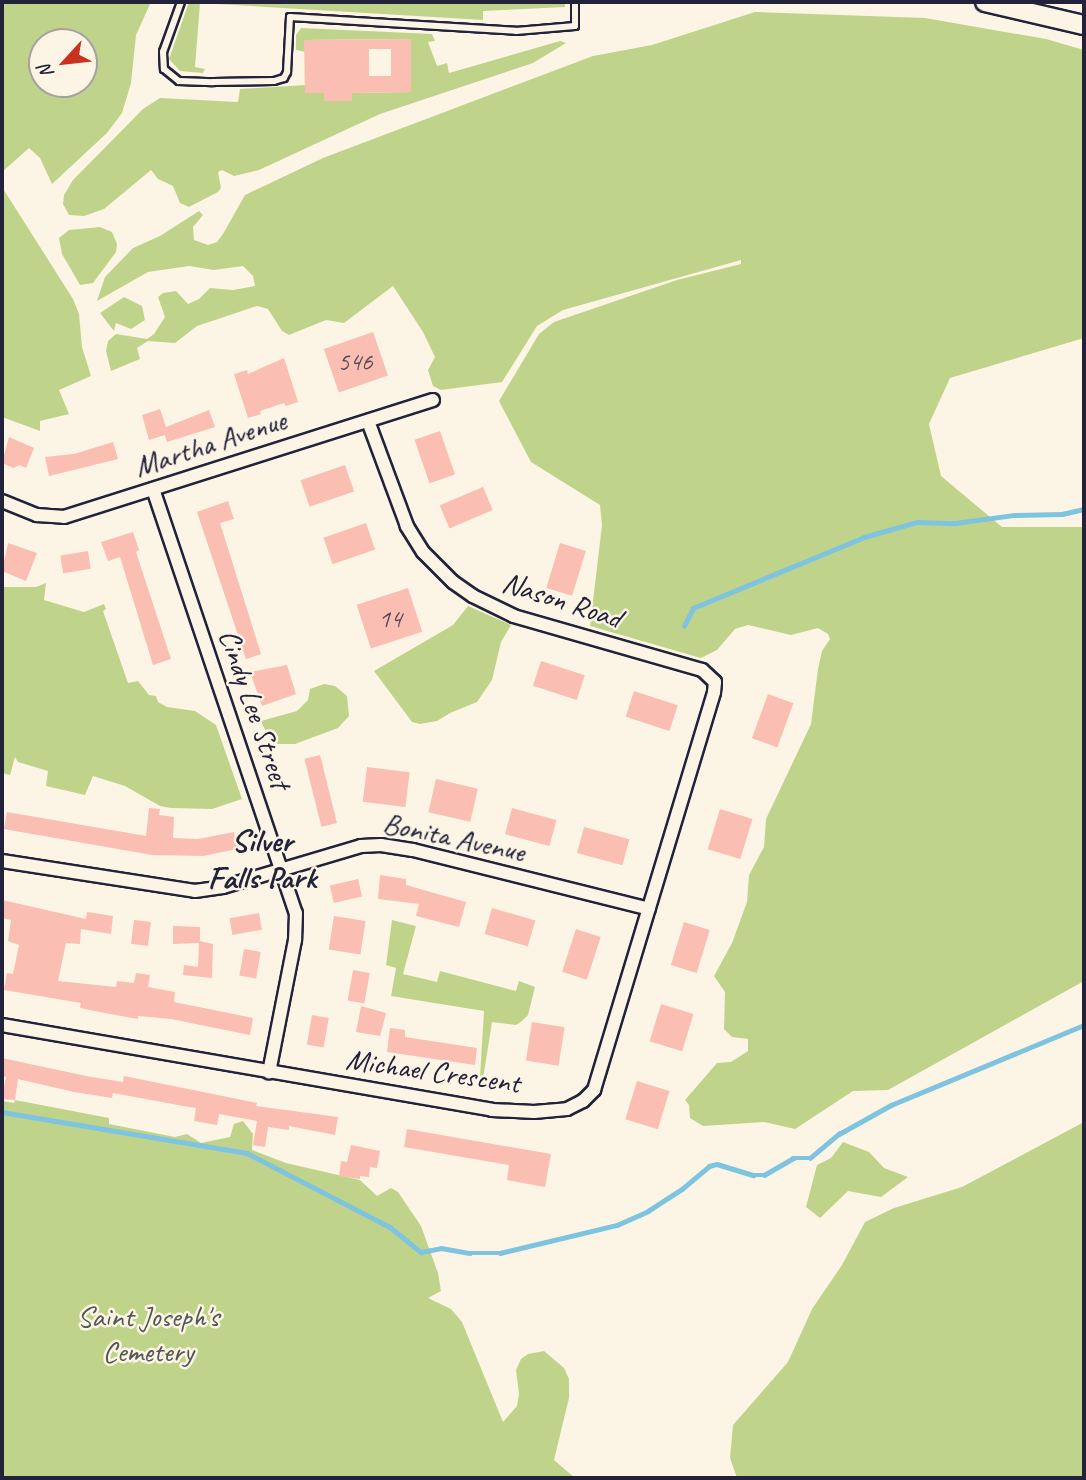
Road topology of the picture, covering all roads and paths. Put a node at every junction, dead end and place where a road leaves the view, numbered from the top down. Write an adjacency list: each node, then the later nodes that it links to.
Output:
1 (181, 2): 2 (lane)
2 (575, 2)
3 (985, 2): 4 (main road)
4 (1084, 24)
5 (433, 400): 6 (street, Martha Avenue)
6 (368, 421): 7 (street, Martha Avenue); 9 (street, Nason Road)
7 (153, 489): 8 (street, Martha Avenue); 11 (street, Cindy Lee Street)
8 (2, 501)
9 (713, 679): 12 (street, Michael Crescent)
10 (2, 861): 11 (street, Bonita Avenue)
11 (282, 870): 12 (street, Bonita Avenue); 14 (street, Cindy Lee Street)
12 (649, 909): 14 (street, Michael Crescent)
13 (2, 1025): 14 (street, Michael Crescent)
14 (269, 1072)

